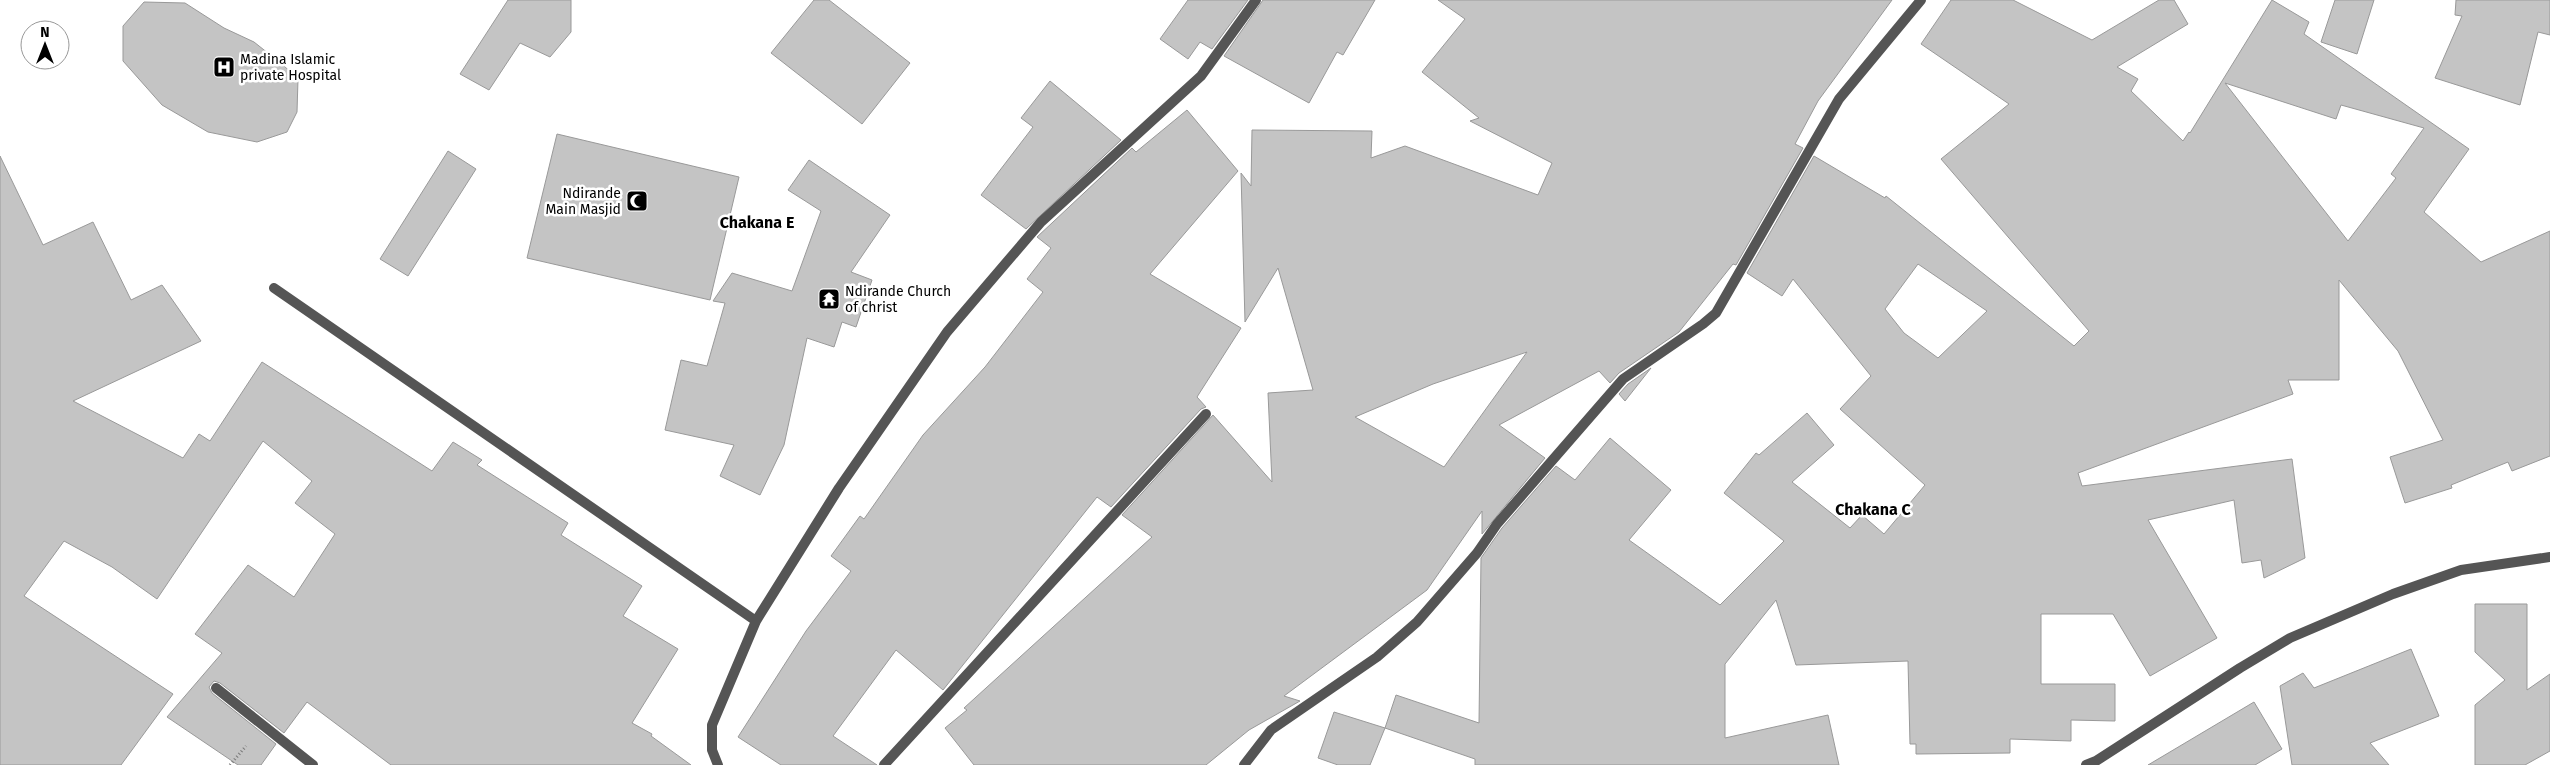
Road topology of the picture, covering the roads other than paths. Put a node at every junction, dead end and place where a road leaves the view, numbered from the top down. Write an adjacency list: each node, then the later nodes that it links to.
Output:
1 (1256, 0): 6 (street)
2 (1921, 0): 11 (street)
3 (274, 288): 6 (street)
4 (1206, 414): 10 (street)
5 (2550, 556): 12 (street)
6 (756, 621): 9 (street)
7 (216, 688): 8 (street)
8 (314, 765)
9 (718, 765)
10 (884, 765)
11 (1244, 765)
12 (2086, 765)

